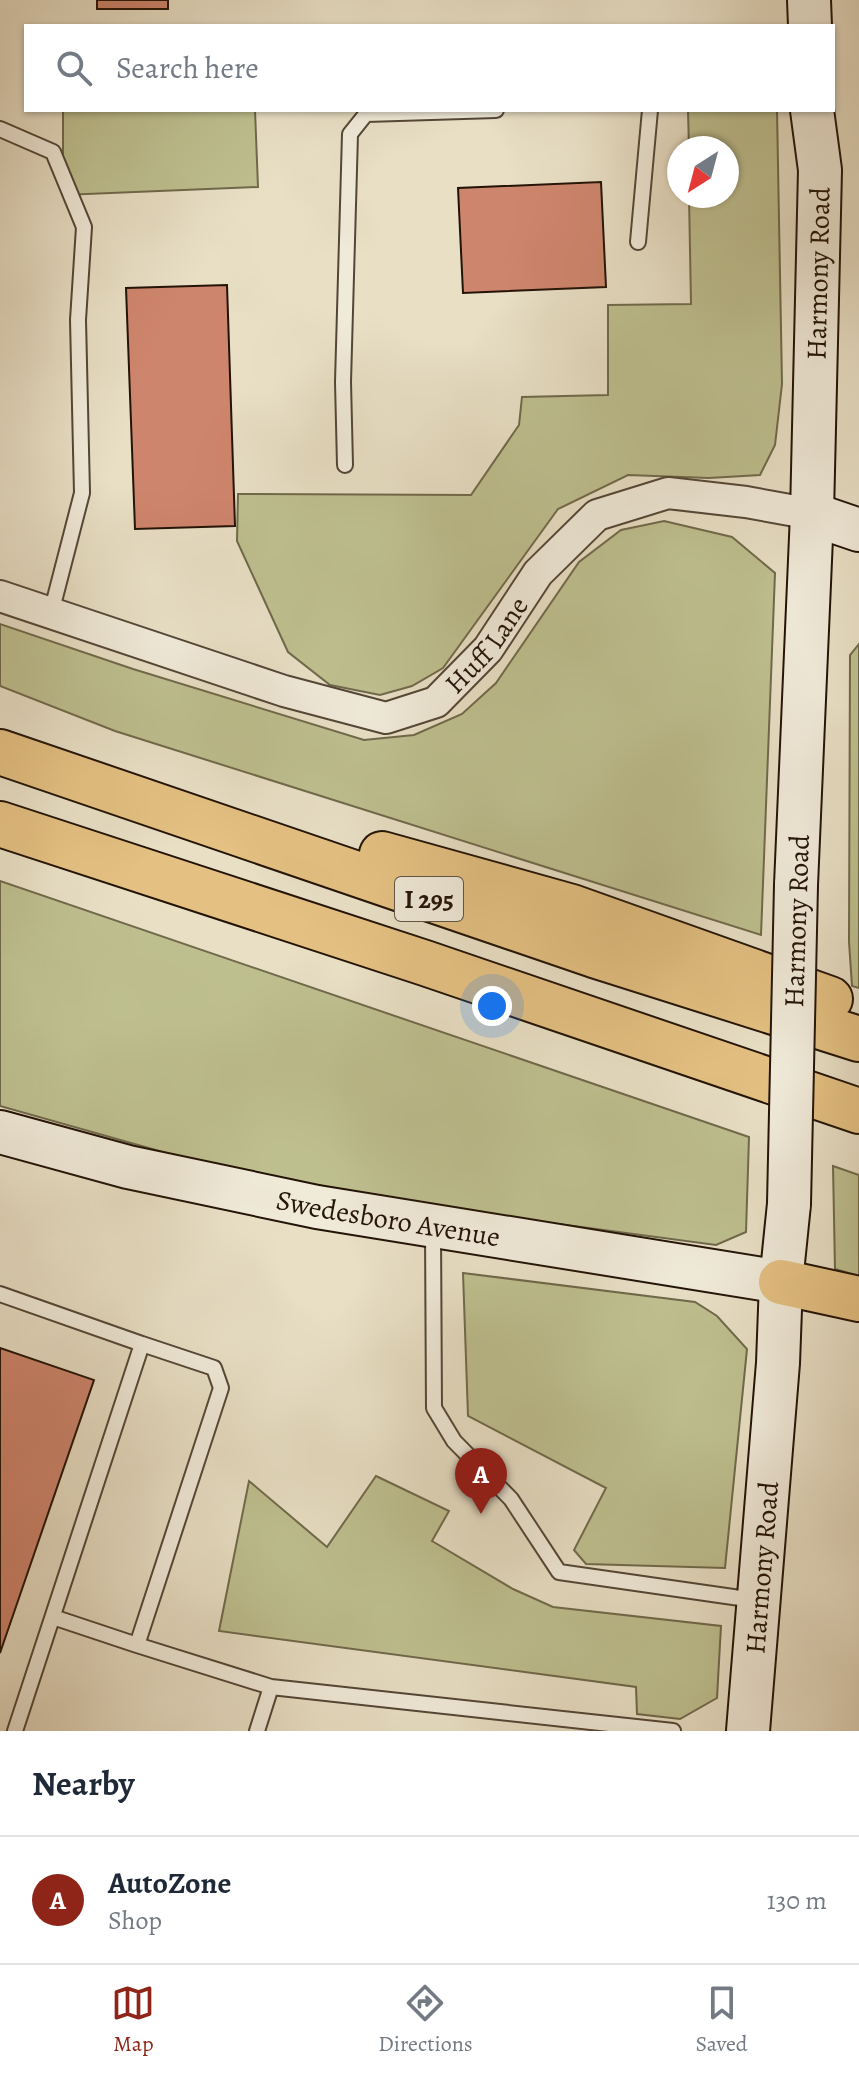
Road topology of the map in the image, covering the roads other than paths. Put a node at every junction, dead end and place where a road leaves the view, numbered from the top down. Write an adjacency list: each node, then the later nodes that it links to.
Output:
1 (809, 0): 2 (main road)
2 (810, 24)
3 (431, 112): 8 (lane)
4 (650, 112): 7 (lane)
5 (812, 112): 9 (main road, Harmony Road)
6 (0, 129): 12 (lane)
7 (638, 242)
8 (345, 465)
9 (812, 514): 10 (main road); 12 (street, Huff Lane); 20 (main road, Harmony Road, bridge)
10 (859, 530)
11 (0, 596): 12 (street, Huff Lane)
12 (51, 613)
13 (0, 749): 15 (highway); 16 (highway, I 295)
14 (0, 824): 17 (highway, I 295)
15 (859, 1009)
16 (859, 1039)
17 (859, 1111)
18 (0, 1132): 19 (main road, Swedesboro Avenue)
19 (433, 1226): 20 (main road, Swedesboro Avenue); 24 (lane)
20 (781, 1282): 22 (highway); 24 (main road, Harmony Road)
21 (0, 1294): 23 (lane)
22 (859, 1299)
23 (142, 1344): 25 (lane); 26 (lane)
24 (759, 1600): 31 (main road, Harmony Road)
25 (53, 1617): 26 (lane); 28 (lane)
26 (137, 1645): 27 (lane)
27 (271, 1687): 29 (lane); 30 (lane)
28 (15, 1731)
29 (257, 1731)
30 (673, 1731)
31 (748, 1731)

